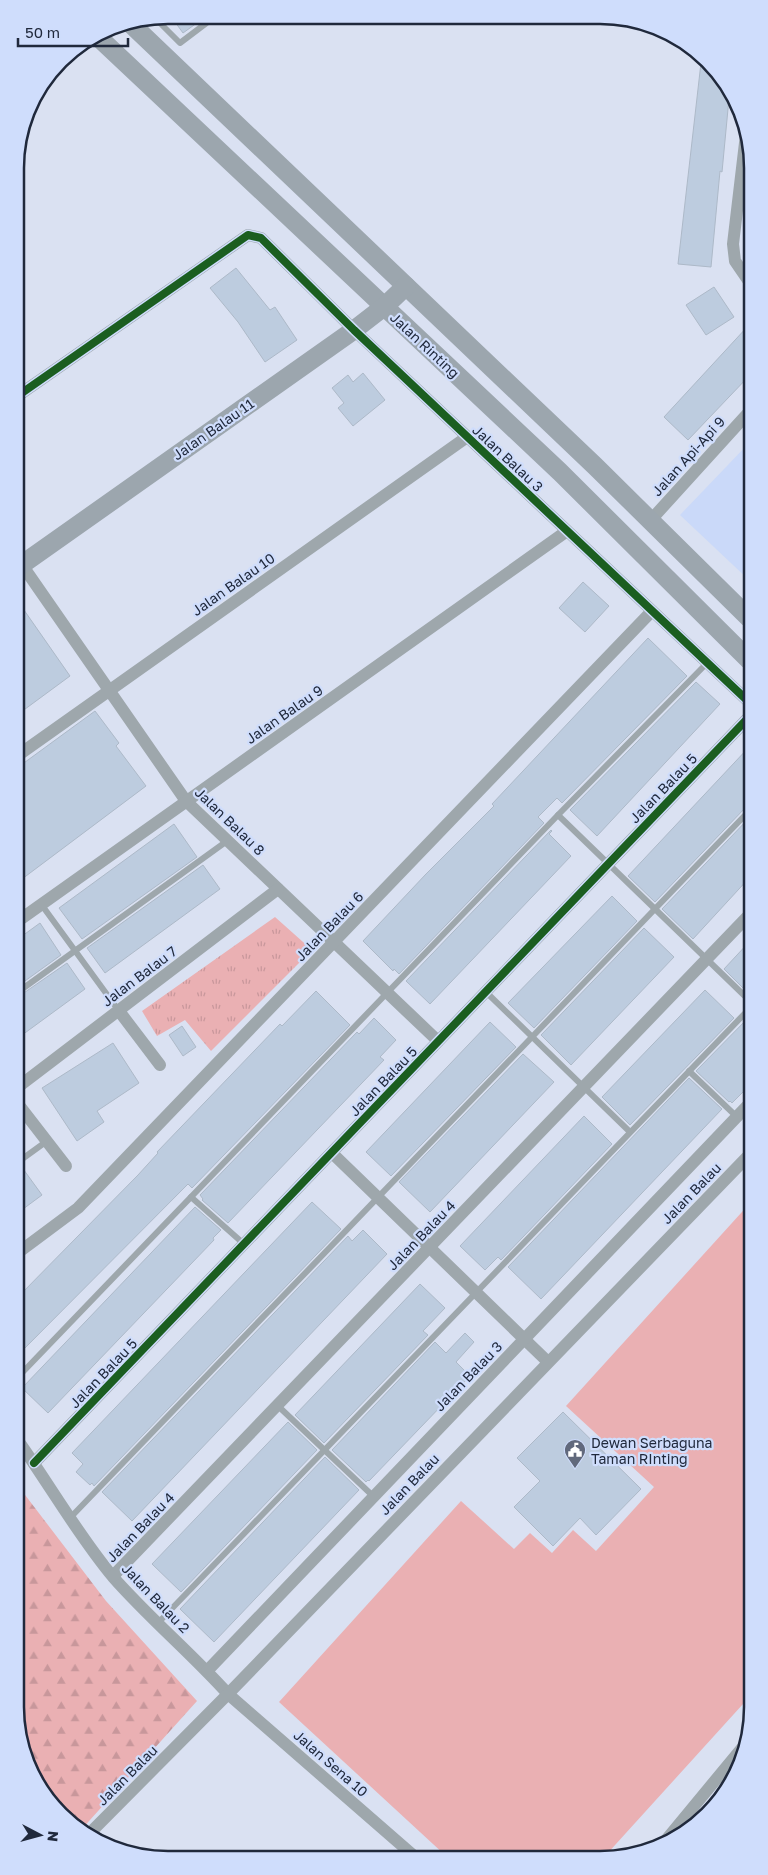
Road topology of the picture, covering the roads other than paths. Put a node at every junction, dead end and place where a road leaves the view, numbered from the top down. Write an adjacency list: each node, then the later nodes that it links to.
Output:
1 (162, 24): 2 (lane)
2 (204, 24)
3 (135, 28): 7 (main road)
4 (102, 40): 8 (main road, Jalan Rinting)
5 (743, 156): 6 (street)
6 (744, 274)
7 (406, 286): 8 (main road, Jalan Balau 11); 13 (main road)
8 (384, 306): 9 (main road, Jalan Balau 11); 19 (main road, Jalan Rinting)
9 (354, 330): 10 (street, Jalan Balau 3); 12 (street, Jalan Balau 3); 15 (main road, Jalan Balau 11)
10 (24, 391)
11 (744, 418): 13 (street, Jalan Api-Api 9)
12 (467, 437): 14 (street, Jalan Balau 3); 21 (street, Jalan Balau 10)
13 (650, 521): 18 (main road)
14 (567, 531): 17 (street, Jalan Balau 3); 25 (street, Jalan Balau 9)
15 (24, 559)
16 (24, 571): 21 (street, Jalan Balau 8)
17 (652, 611): 20 (street, Jalan Balau 3); 35 (street, Jalan Balau 6)
18 (744, 613)
19 (744, 654)
20 (707, 663): 22 (street, Jalan Balau 3); 26 (lane)
21 (110, 691): 24 (street, Jalan Balau 10); 25 (street, Jalan Balau 8)
22 (744, 697)
23 (744, 722): 29 (street, Jalan Balau 5)
24 (24, 751)
25 (186, 801): 28 (street, Jalan Balau 8); 31 (street, Jalan Balau 9)
26 (558, 815): 29 (lane); 40 (lane)
27 (744, 816): 32 (lane)
28 (227, 841): 30 (street, Jalan Balau 8); 36 (lane)
29 (608, 864): 32 (lane); 39 (street, Jalan Balau 5)
30 (278, 889): 35 (street, Jalan Balau 8); 42 (street, Jalan Balau 7)
31 (42, 904): 33 (street, Jalan Balau 9); 36 (lane)
32 (655, 909): 37 (lane); 44 (lane)
33 (24, 917)
34 (744, 920): 37 (street, Jalan Balau 4)
35 (335, 943): 40 (street, Jalan Balau 8); 63 (street, Jalan Balau 6)
36 (76, 951): 38 (lane); 42 (lane)
37 (706, 960): 41 (lane); 49 (street, Jalan Balau 4)
38 (24, 988)
39 (486, 992): 44 (lane); 45 (street, Jalan Balau 5)
40 (387, 993): 45 (street, Jalan Balau 8); 59 (lane)
41 (744, 996)
42 (119, 1011): 46 (street); 48 (street, Jalan Balau 7)
43 (744, 1013): 47 (lane)
44 (532, 1037): 49 (lane); 60 (lane)
45 (438, 1042): 55 (street, Jalan Balau 5)
46 (160, 1065)
47 (689, 1071): 52 (lane); 53 (lane)
48 (24, 1082)
49 (584, 1087): 53 (lane); 62 (street, Jalan Balau 4)
50 (744, 1110): 52 (street, Jalan Balau 3)
51 (24, 1112): 54 (street)
52 (737, 1117): 65 (street, Jalan Balau 3)
53 (630, 1132): 64 (lane)
54 (46, 1140): 56 (lane); 58 (street)
55 (332, 1153): 60 (street); 61 (street, Jalan Balau 5)
56 (24, 1157)
57 (744, 1160): 66 (street, Jalan Balau)
58 (66, 1166)
59 (191, 1197): 61 (lane); 67 (lane)
60 (378, 1197): 62 (street); 73 (lane)
61 (244, 1244): 71 (street, Jalan Balau 5)
62 (429, 1247): 64 (street); 68 (street, Jalan Balau 4)
63 (24, 1248)
64 (476, 1292): 65 (street); 70 (lane)
65 (524, 1339): 66 (street); 72 (street, Jalan Balau 3)
66 (548, 1362): 77 (street, Jalan Balau)
67 (24, 1371)
68 (277, 1405): 70 (lane); 74 (street, Jalan Balau 4)
69 (24, 1449): 71 (street, Jalan Balau 2)
70 (324, 1450): 72 (lane); 75 (lane)
71 (34, 1463): 73 (street, Jalan Balau 2)
72 (373, 1496): 76 (street, Jalan Balau 3)
73 (69, 1518): 74 (street, Jalan Balau 2)
74 (113, 1576): 75 (street, Jalan Balau 2)
75 (157, 1624): 76 (street, Jalan Balau 2)
76 (207, 1671): 77 (street, Jalan Balau 2)
77 (228, 1694): 80 (street, Jalan Balau); 81 (street, Jalan Sena 10)
78 (730, 1769): 79 (street)
79 (676, 1829)
80 (94, 1830)
81 (408, 1851)

